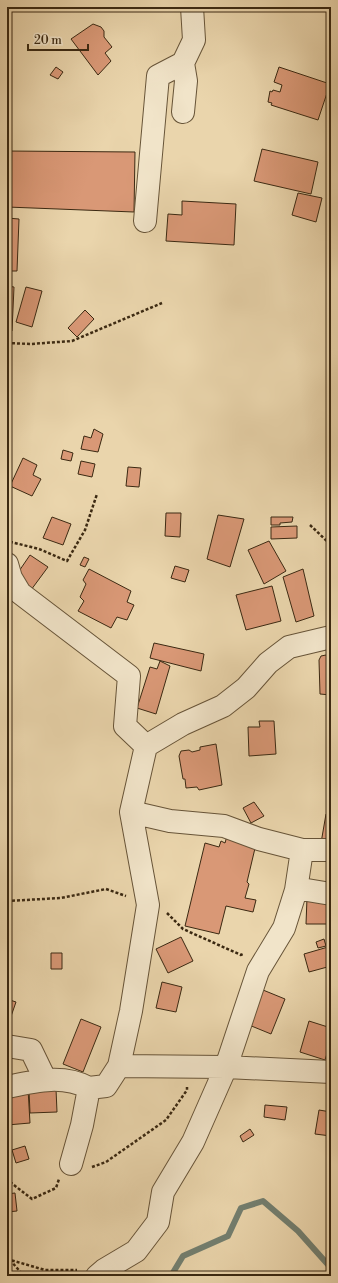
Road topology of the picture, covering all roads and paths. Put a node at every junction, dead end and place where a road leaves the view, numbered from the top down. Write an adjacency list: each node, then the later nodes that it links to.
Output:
1 (192, 7): 2 (street)
2 (183, 63): 3 (street); 4 (street)
3 (183, 112)
4 (145, 221)
5 (162, 302): 6 (path)
6 (7, 343)
7 (97, 494): 9 (path)
8 (310, 525): 10 (path)
9 (7, 543)
10 (331, 545)
11 (7, 564): 13 (street)
12 (331, 637): 13 (street)
13 (146, 746): 14 (street)
14 (131, 812): 15 (street); 20 (street)
15 (302, 850): 16 (street); 17 (street)
16 (331, 850)
17 (296, 890): 18 (street); 25 (street)
18 (331, 894)
19 (7, 901): 20 (path)
20 (147, 902): 21 (path); 23 (street)
21 (248, 952)
22 (7, 1046): 27 (street)
23 (119, 1066): 24 (street); 29 (street)
24 (192, 1067): 25 (street); 30 (path)
25 (226, 1067): 26 (street); 33 (street)
26 (331, 1072)
27 (45, 1079): 28 (street); 29 (street)
28 (7, 1087)
29 (89, 1088): 30 (street)
30 (79, 1167): 31 (path)
31 (10, 1182)
32 (8, 1259): 33 (path); 34 (path)
33 (100, 1273)
34 (24, 1276)

